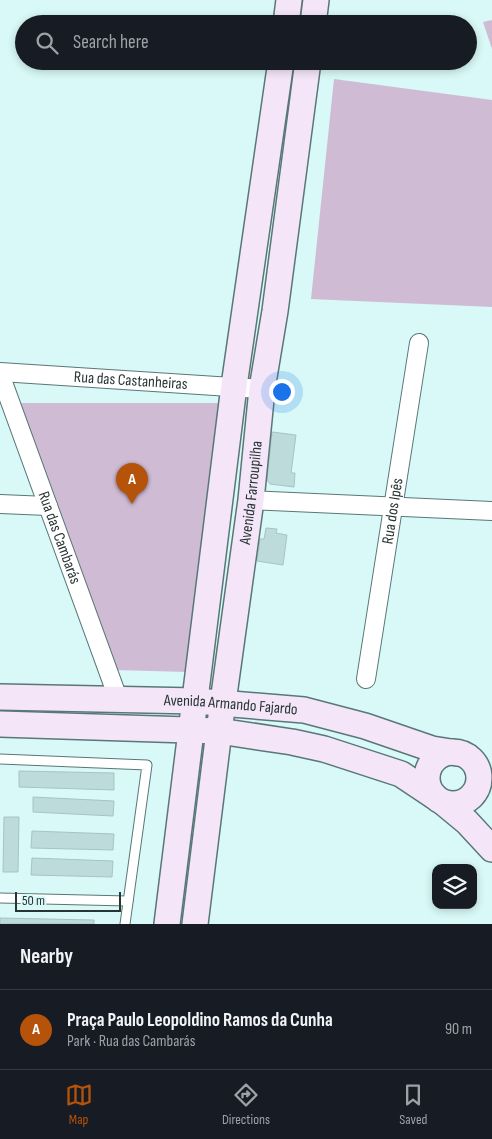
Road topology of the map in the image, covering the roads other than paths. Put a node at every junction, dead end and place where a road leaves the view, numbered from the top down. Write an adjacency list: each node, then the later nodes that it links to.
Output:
1 (289, 0): 3 (main road)
2 (316, 0): 4 (main road)
3 (287, 15)
4 (314, 15)
5 (280, 70): 7 (main road, Avenida Farroupilha)
6 (307, 70): 8 (main road, Avenida Farroupilha)
7 (248, 293): 8 (main road); 11 (main road, Avenida Farroupilha)
8 (275, 311): 12 (main road, Avenida Farroupilha)
9 (419, 343): 16 (street, Rua dos Ipês)
10 (0, 373): 11 (street, Rua das Castanheiras); 15 (street, Rua das Cambarás)
11 (234, 386): 12 (street, Rua das Castanheiras); 18 (main road, Avenida Farroupilha)
12 (262, 389): 13 (main road, Avenida Farroupilha)
13 (251, 500): 16 (street); 19 (main road, Avenida Farroupilha)
14 (0, 504): 15 (street)
15 (48, 506): 22 (street, Rua das Cambarás)
16 (392, 507): 17 (street); 20 (street, Rua dos Ipês)
17 (492, 511)
18 (207, 614): 19 (main road); 23 (main road, Avenida Farroupilha)
19 (236, 617): 24 (main road, Avenida Farroupilha)
20 (366, 679)
21 (0, 697): 22 (main road, Avenida Armando Fajardo)
22 (119, 701): 23 (main road, Avenida Armando Fajardo)
23 (196, 701): 24 (main road, Avenida Armando Fajardo); 26 (main road, Avenida Farroupilha)
24 (223, 703): 27 (main road, Avenida Farroupilha); 29 (main road, Avenida Armando Fajardo)
25 (0, 724): 26 (main road, Avenida Armando Fajardo)
26 (192, 730): 27 (main road, Avenida Armando Fajardo); 35 (main road, Avenida Farroupilha)
27 (219, 730): 30 (main road, Avenida Armando Fajardo); 36 (main road, Avenida Farroupilha)
28 (0, 759): 33 (lane)
29 (480, 774): 30 (main road); 30 (main road)
30 (439, 799): 31 (main road, Avenida Armando Fajardo)
31 (492, 849)
32 (0, 898): 33 (lane)
33 (128, 901): 34 (lane)
34 (125, 924)
35 (168, 924)
36 (195, 924)

